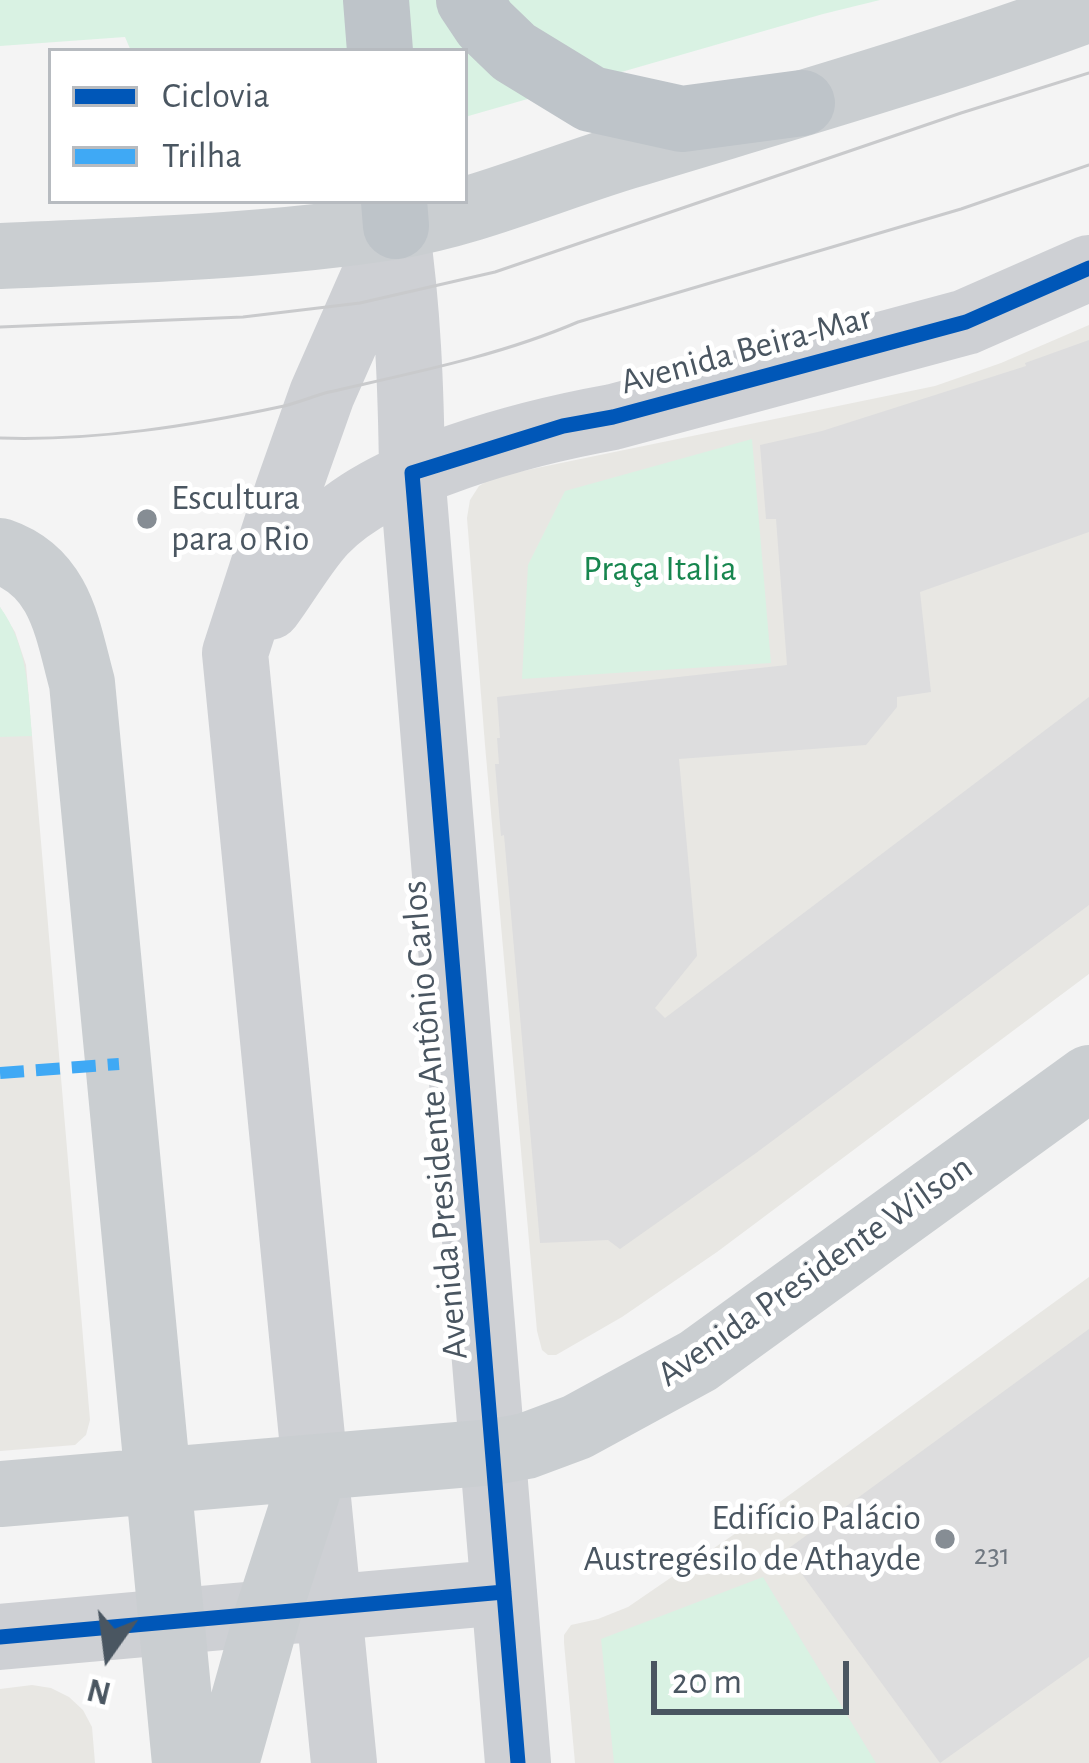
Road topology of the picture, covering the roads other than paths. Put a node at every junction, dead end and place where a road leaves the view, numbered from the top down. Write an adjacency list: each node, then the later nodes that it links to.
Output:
1 (376, 0): 4 (highway)
2 (469, 0): 5 (highway)
3 (1089, 9): 5 (main road)
4 (380, 48)
5 (802, 103): 6 (main road)
6 (395, 213): 7 (main road); 9 (main road, Avenida Presidente Antônio Carlos); 11 (main road)
7 (0, 256)
8 (1089, 268): 9 (main road, Avenida Beira-Mar)
9 (412, 472): 11 (main road, Avenida Beira-Mar); 13 (main road, Avenida Presidente Antônio Carlos)
10 (0, 551): 15 (main road)
11 (236, 653): 14 (main road)
12 (1089, 1078): 13 (main road, Avenida Presidente Wilson)
13 (493, 1452): 14 (main road, Avenida Presidente Wilson); 17 (main road, Avenida Presidente Antônio Carlos)
14 (315, 1468): 15 (main road, Avenida Presidente Wilson); 18 (main road)
15 (159, 1480): 16 (main road, Avenida Presidente Wilson); 19 (main road)
16 (0, 1494)
17 (505, 1592): 18 (main road); 24 (main road, Avenida Presidente Antônio Carlos)
18 (299, 1611): 19 (main road); 22 (main road); 23 (main road)
19 (172, 1622): 20 (main road); 21 (main road)
20 (0, 1637)
21 (185, 1763)
22 (226, 1763)
23 (344, 1763)
24 (518, 1763)

